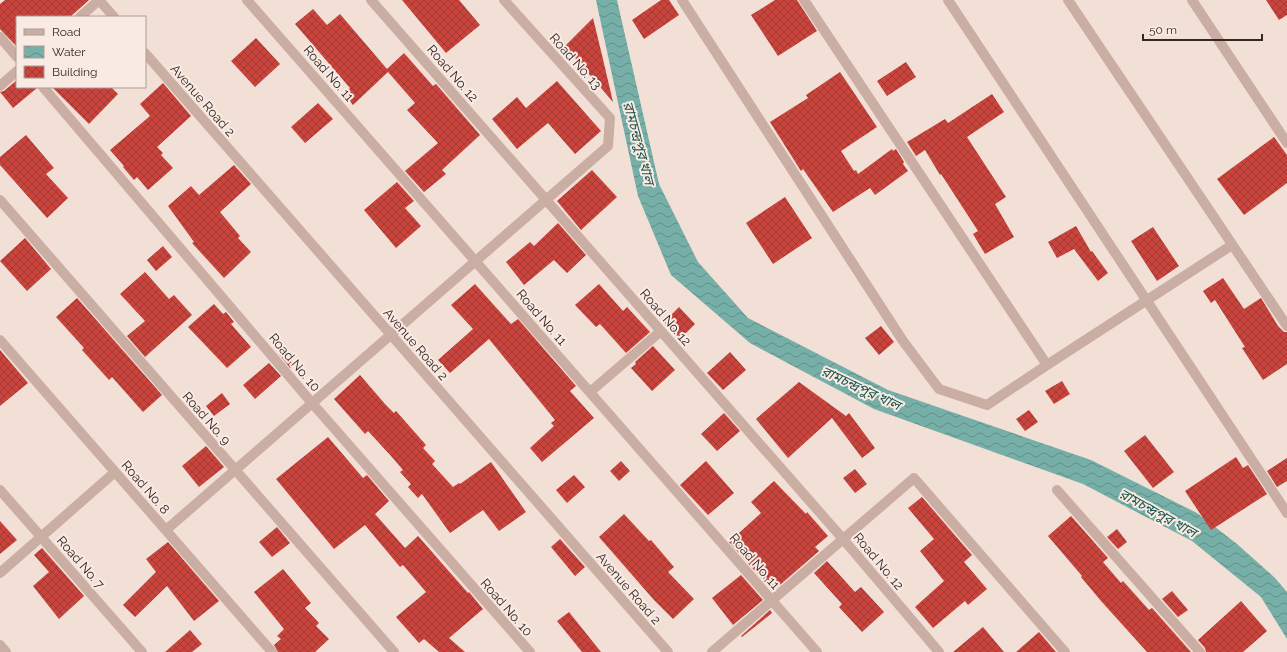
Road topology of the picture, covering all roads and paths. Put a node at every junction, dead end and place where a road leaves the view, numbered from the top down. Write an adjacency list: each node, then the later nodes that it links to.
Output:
1 (99, 0): 10 (street); 11 (street)
2 (247, 0): 22 (street, Road No. 11)
3 (371, 0): 19 (street, Road No. 12)
4 (504, 0): 19 (street, Road No. 13)
5 (682, 0): 28 (street)
6 (804, 0): 28 (street)
7 (948, 0): 23 (street)
8 (1068, 0): 21 (street)
9 (1192, 0): 18 (street)
10 (81, 16)
11 (113, 16)
12 (0, 37): 14 (street)
13 (146, 54): 26 (street, Avenue Road 2)
14 (16, 56)
15 (16, 72): 16 (street)
16 (0, 86)
17 (44, 88): 30 (street, Road No. 10)
18 (1287, 143)
19 (546, 199): 22 (street); 25 (street, Road No. 12)
20 (0, 200): 31 (street, Road No. 9)
21 (1232, 245): 23 (street); 24 (street)
22 (475, 261): 26 (street); 29 (street, Road No. 11)
23 (1146, 300): 28 (street); 35 (street)
24 (1287, 326)
25 (661, 331): 29 (street); 38 (street, Road No. 12)
26 (391, 334): 30 (street); 47 (street, Avenue Road 2)
27 (0, 340): 32 (street, Road No. 8)
28 (1047, 365)
29 (590, 392): 40 (street, Road No. 11)
30 (312, 403): 31 (street); 46 (street, Road No. 10)
31 (235, 470): 36 (street); 45 (street, Road No. 9)
32 (115, 472): 36 (street, Road No. 8); 37 (street)
33 (0, 490): 37 (street, Road No. 7)
34 (1057, 490): 52 (street)
35 (1287, 513)
36 (166, 530): 44 (street, Road No. 8)
37 (41, 537): 39 (street); 43 (street, Road No. 7)
38 (843, 539): 40 (street); 50 (street, Road No. 12); 51 (street)
39 (0, 573)
40 (772, 600): 48 (street); 49 (street, Road No. 11)
41 (0, 646): 42 (street)
42 (6, 652)
43 (142, 652)
44 (272, 652)
45 (394, 652)
46 (530, 652)
47 (668, 652)
48 (712, 652)
49 (817, 652)
50 (939, 652)
51 (1065, 652)
52 (1200, 652)

